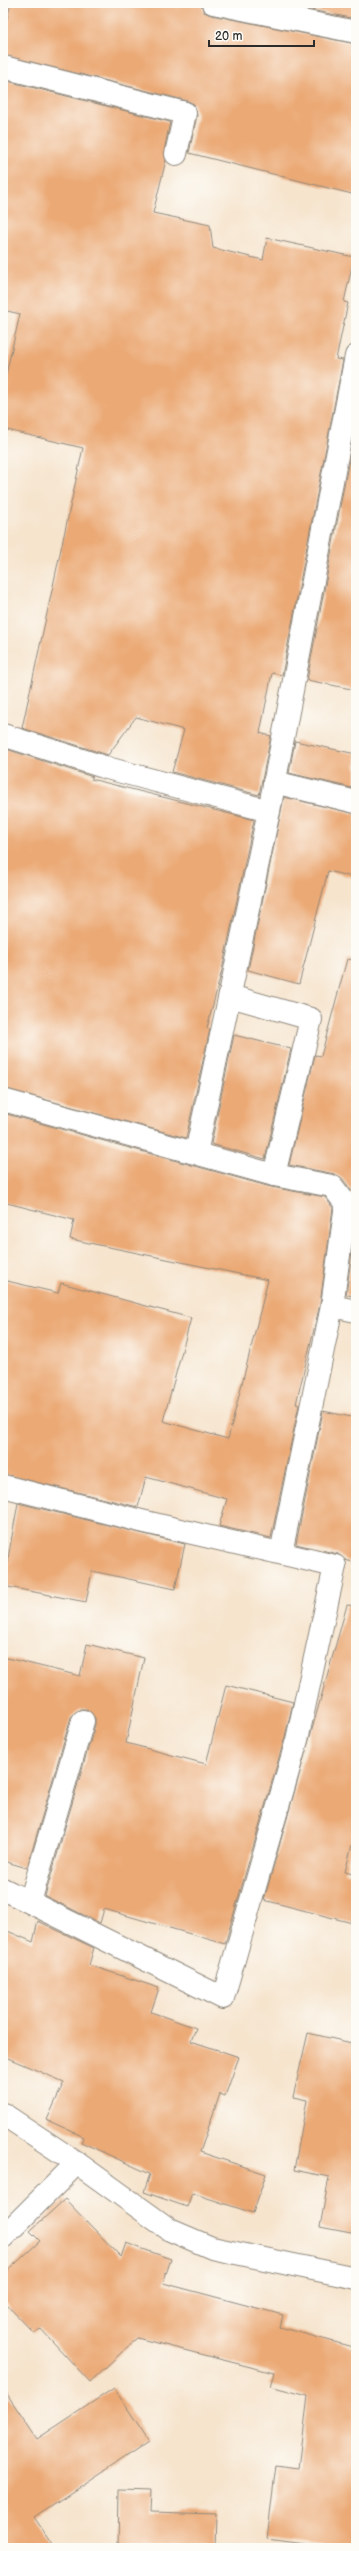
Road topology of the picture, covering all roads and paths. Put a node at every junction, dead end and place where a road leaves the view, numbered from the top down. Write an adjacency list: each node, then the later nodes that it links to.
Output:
1 (213, 3): 2 (street)
2 (356, 32)
3 (3, 67): 4 (street)
4 (176, 154)
5 (356, 356): 7 (street)
6 (3, 735): 9 (street)
7 (274, 782): 8 (street); 9 (street)
8 (356, 802)
9 (269, 811): 10 (street)
10 (230, 996): 12 (street); 13 (street)
11 (3, 1100): 12 (street)
12 (196, 1153): 13 (street)
13 (274, 1175): 14 (street)
14 (332, 1306): 15 (street); 17 (street)
15 (356, 1312)
16 (3, 1487): 17 (street)
17 (281, 1554): 20 (street)
18 (83, 1721): 20 (street)
19 (3, 1889): 20 (street)
20 (30, 1902)
21 (3, 2114): 22 (street)
22 (77, 2163): 23 (street); 24 (street)
23 (3, 2237)
24 (356, 2278)

